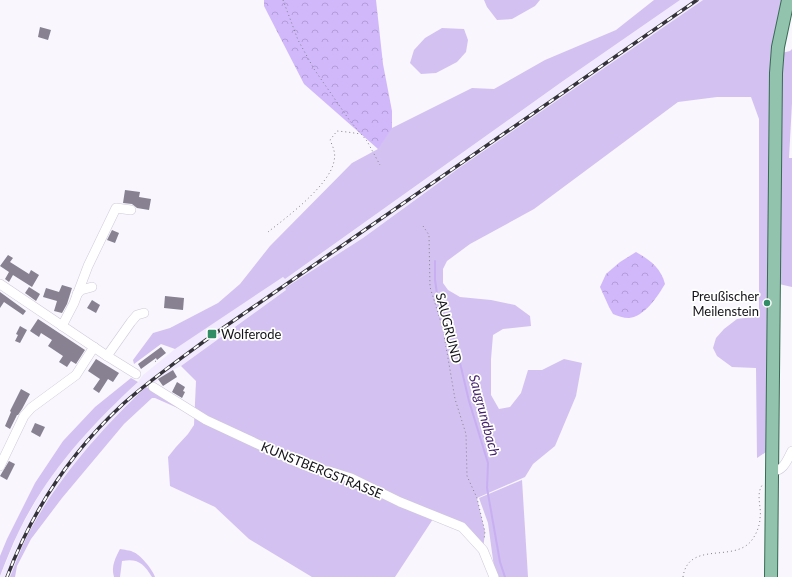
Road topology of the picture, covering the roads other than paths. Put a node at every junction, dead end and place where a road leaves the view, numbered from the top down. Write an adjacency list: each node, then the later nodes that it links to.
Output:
1 (788, 0): 14 (main road)
2 (131, 210): 5 (street)
3 (0, 284): 7 (street)
4 (92, 288): 5 (street)
5 (77, 294): 7 (street)
6 (144, 313): 9 (street)
7 (62, 326): 8 (street)
8 (94, 347): 9 (street); 13 (street)
9 (108, 356): 10 (street)
10 (136, 374)
11 (153, 387): 15 (street, KUNSTBERGSTRASSE)
12 (792, 452): 14 (street)
13 (0, 466)
14 (772, 477): 16 (main road)
15 (494, 577)
16 (771, 577)

